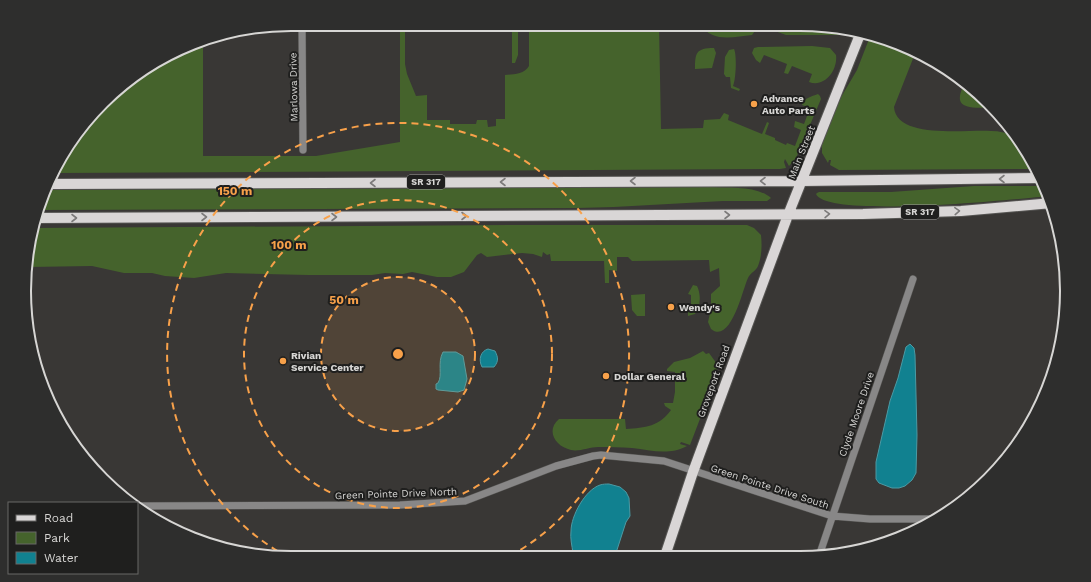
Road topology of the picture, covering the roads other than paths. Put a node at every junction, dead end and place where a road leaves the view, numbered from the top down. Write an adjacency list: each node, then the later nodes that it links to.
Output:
1 (302, 31): 3 (street, Marlowa Drive)
2 (859, 38): 5 (main road, Main Street)
3 (303, 150)
4 (1034, 178): 5 (main road, SR 317, one-way to 5)
5 (802, 181): 6 (main road, SR 317, one-way to 6); 8 (main road, Main Street)
6 (55, 184)
7 (1044, 203): 8 (main road, SR 317, one-way to 7)
8 (788, 215): 9 (main road, SR 317, one-way to 8); 11 (main road, Groveport Road)
9 (42, 218)
10 (913, 279): 13 (street, Clyde Moore Drive)
11 (693, 472): 12 (street, Green Pointe Drive North); 13 (street, Green Pointe Drive South); 16 (main road, Groveport Road)
12 (146, 506)
13 (832, 516): 14 (street, Green Pointe Drive South); 15 (street, Clyde Moore Drive)
14 (924, 519)
15 (821, 550)
16 (667, 551)

